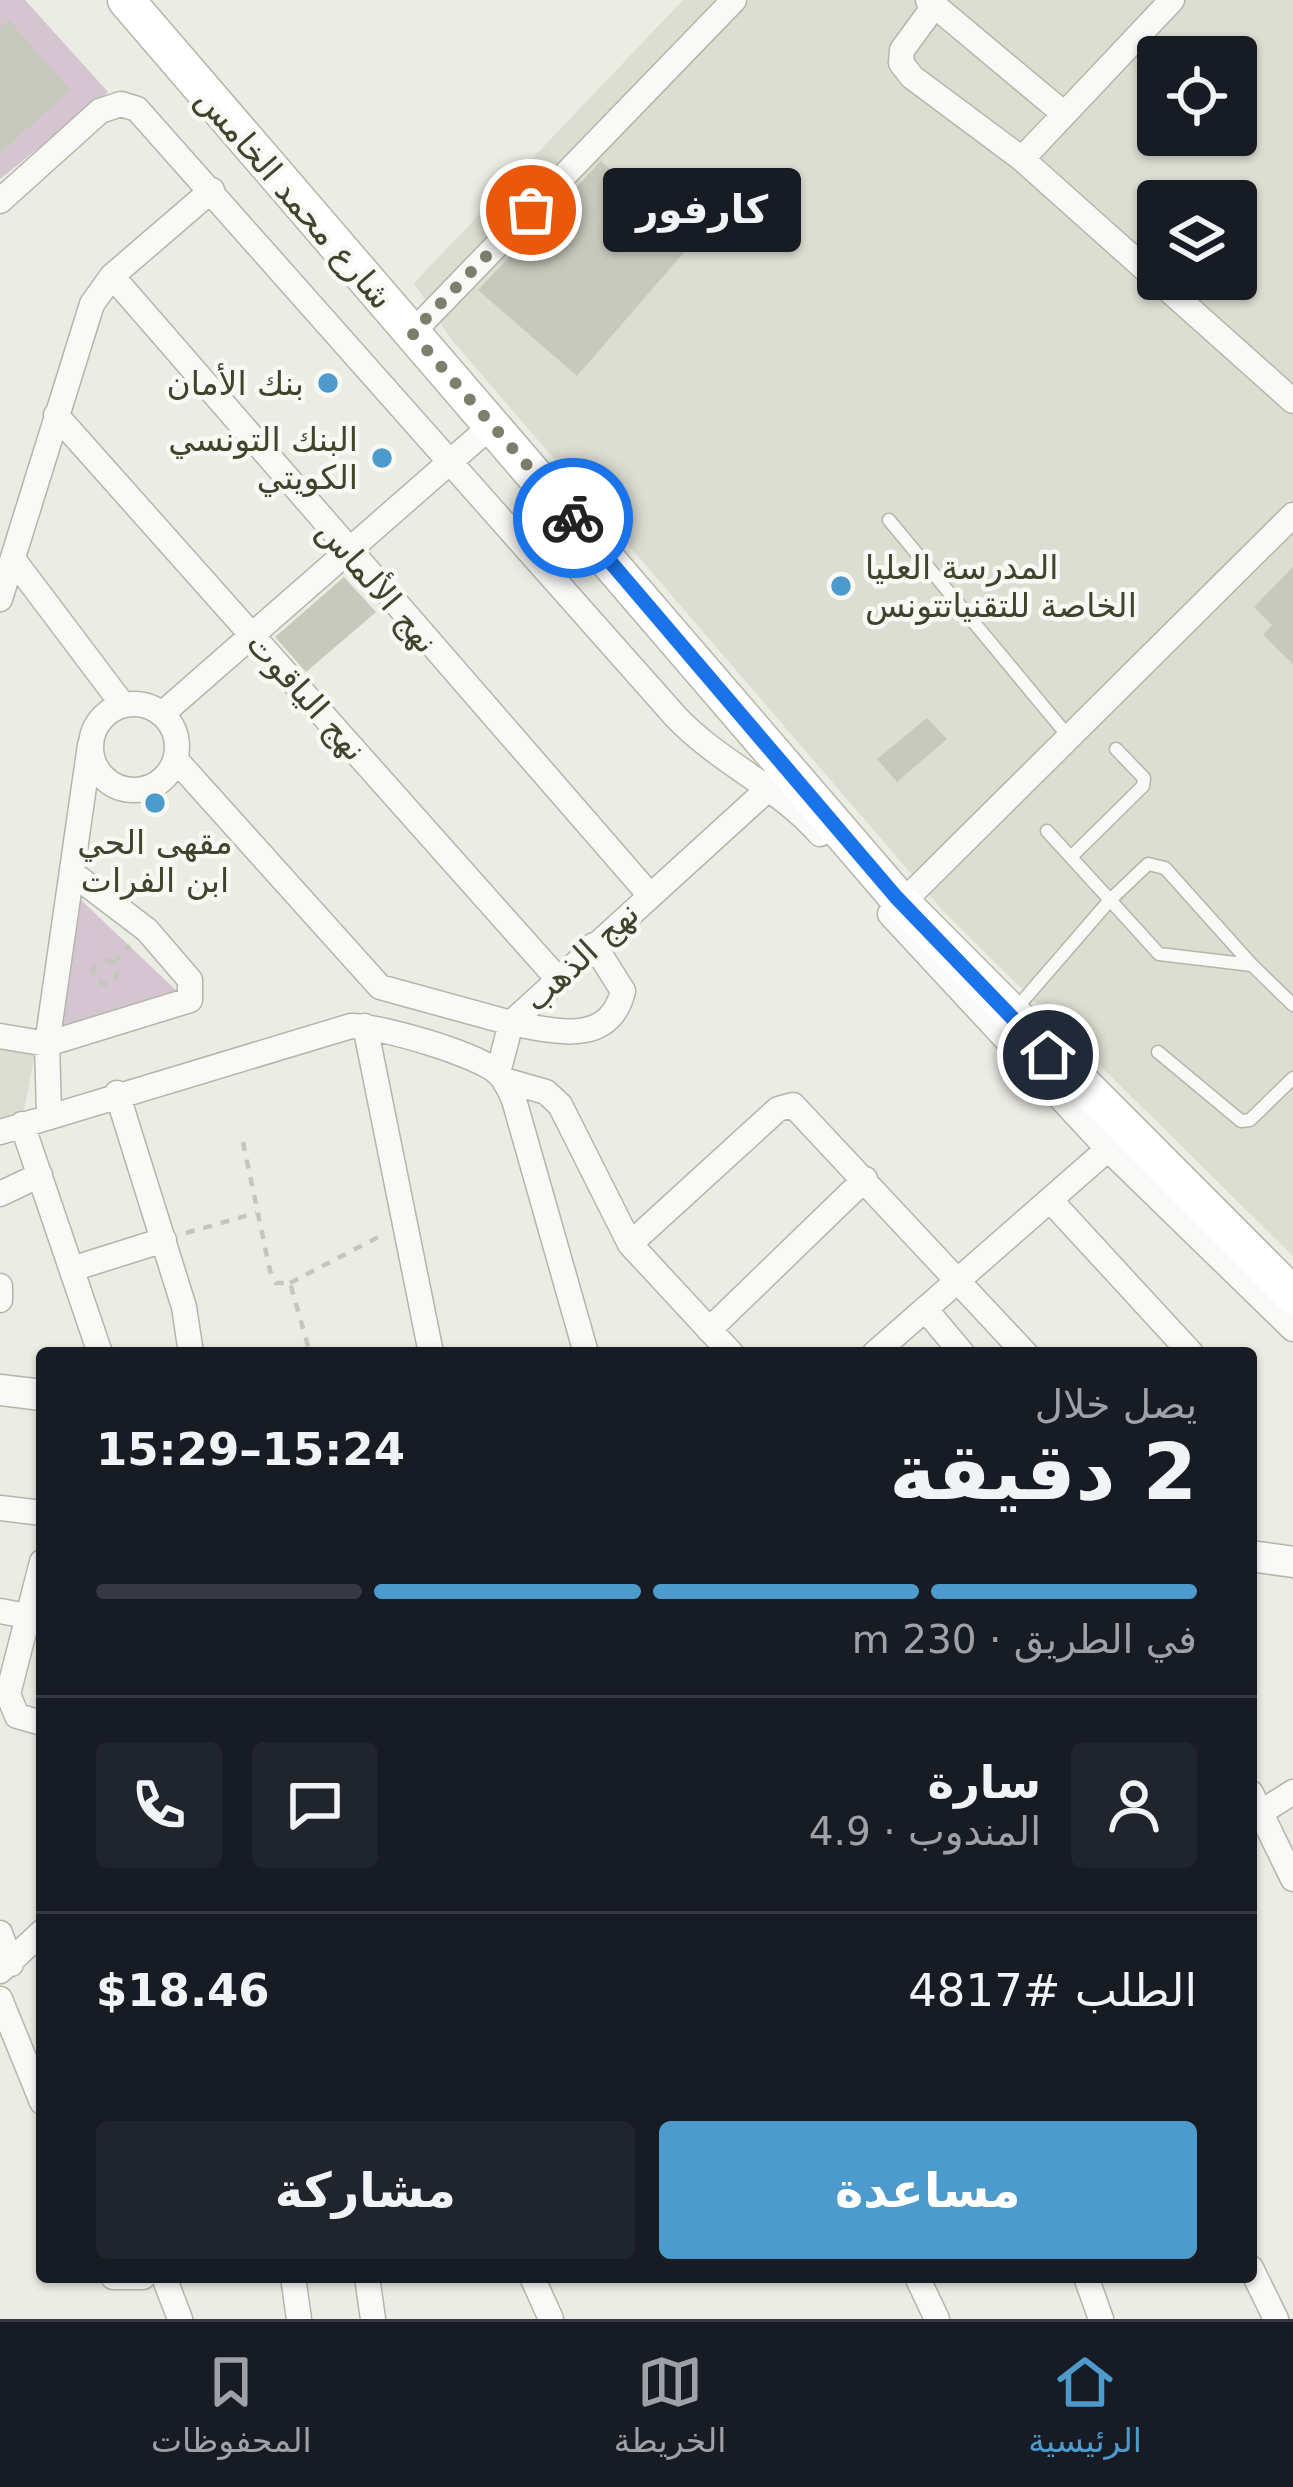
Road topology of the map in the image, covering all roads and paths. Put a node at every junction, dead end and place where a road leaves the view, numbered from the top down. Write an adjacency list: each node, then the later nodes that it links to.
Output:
1 (126, 0): 10 (main road, شارع محمد الخامس)
2 (734, 0): 10 (street)
3 (1172, 0): 5 (street)
4 (931, 3): 5 (street); 6 (street)
5 (1063, 113): 6 (street)
6 (1022, 159): 11 (street)
7 (212, 190): 8 (street); 9 (street); 14 (street)
8 (0, 201)
9 (112, 276): 12 (street); 17 (street, نهج الألماس)
10 (412, 333): 13 (main road, شارع محمد الخامس)
11 (1293, 401)
12 (56, 415): 18 (street); 20 (street, نهج الياقوت)
13 (491, 426): 14 (street); 33 (main road, شارع محمد الخامس)
14 (449, 463): 17 (street); 27 (street)
15 (1293, 515): 23 (street)
16 (889, 520): 23 (lane)
17 (347, 551): 20 (street); 31 (street, نهج الألماس)
18 (13, 559): 19 (street); 21 (street)
19 (0, 599)
20 (251, 632): 22 (street); 37 (street, نهج الياقوت)
21 (123, 705): 22 (street); 24 (street)
22 (162, 714): 26 (street)
23 (1068, 736): 33 (street)
24 (90, 745): 26 (street); 30 (street)
25 (1116, 749): 29 (lane)
26 (176, 760): 38 (street)
27 (768, 789): 31 (street, نهج الذهب); 52 (street)
28 (1047, 831): 29 (lane)
29 (1071, 857): 32 (lane)
30 (72, 873): 44 (street); 44 (street)
31 (648, 893): 34 (street, نهج الذهب)
32 (1110, 900): 35 (lane); 35 (lane); 40 (lane)
33 (902, 904): 40 (main road, شارع محمد الخامس)
34 (594, 945): 37 (street, نهج الذهب); 41 (street)
35 (1252, 965): 39 (lane)
36 (93, 978): 36 (path)
37 (557, 978): 41 (street, نهج الذهب)
38 (388, 992): 41 (street, نهج الذهب); 42 (street)
39 (1293, 1005)
40 (1009, 1016): 65 (main road, شارع محمد الخامس)
41 (512, 1023): 46 (street)
42 (374, 1028): 46 (street); 48 (street); 58 (street)
43 (0, 1036): 44 (street)
44 (47, 1044): 49 (street)
45 (1158, 1052): 47 (lane)
46 (501, 1077): 60 (street); 74 (street)
47 (1293, 1078)
48 (117, 1093): 49 (street); 59 (street)
49 (49, 1113): 50 (street)
50 (11, 1128): 53 (street)
51 (243, 1142): 57 (path)
52 (1108, 1149): 56 (street); 68 (street)
53 (40, 1175): 55 (street); 61 (street)
54 (865, 1179): 60 (street); 62 (street); 69 (street)
55 (0, 1194)
56 (1051, 1201): 62 (street); 79 (street)
57 (256, 1213): 59 (path); 63 (path)
58 (404, 1224): 63 (path); 73 (street)
59 (164, 1240): 61 (street); 71 (street)
60 (630, 1244): 69 (street)
61 (75, 1268): 70 (street)
62 (959, 1279): 67 (street); 78 (street)
63 (290, 1283): 72 (path)
64 (0, 1289): 66 (street)
65 (1293, 1295)
66 (0, 1300)
67 (925, 1309): 76 (street); 77 (street)
68 (1293, 1329)
69 (709, 1330): 75 (street)
70 (98, 1347)
71 (189, 1347)
72 (308, 1347)
73 (430, 1347)
74 (584, 1347)
75 (725, 1347)
76 (882, 1347)
77 (957, 1347)
78 (1020, 1347)
79 (1185, 1347)
80 (0, 1390): 81 (street)
81 (36, 1394)
82 (0, 1508): 83 (street)
83 (36, 1512)
84 (1257, 1557): 85 (street)
85 (1293, 1562)
86 (36, 1595): 88 (street)
87 (0, 1611): 88 (street)
88 (32, 1617): 89 (street)
89 (36, 1721)
90 (1293, 1792): 91 (street)
91 (1257, 1804)
92 (1257, 1809): 93 (street)
93 (1293, 1879)
94 (0, 1933): 96 (street)
95 (36, 1938): 96 (street)
96 (6, 1967)
97 (0, 1999): 98 (street)
98 (36, 2087)
99 (1257, 2280): 112 (street)
100 (166, 2283): 106 (street)
101 (293, 2283): 107 (street)
102 (369, 2283): 108 (street)
103 (535, 2283): 109 (street)
104 (920, 2283): 110 (street)
105 (1088, 2283): 111 (street)
106 (180, 2319)
107 (299, 2319)
108 (374, 2319)
109 (551, 2319)
110 (937, 2319)
111 (1102, 2319)
112 (1276, 2319)

